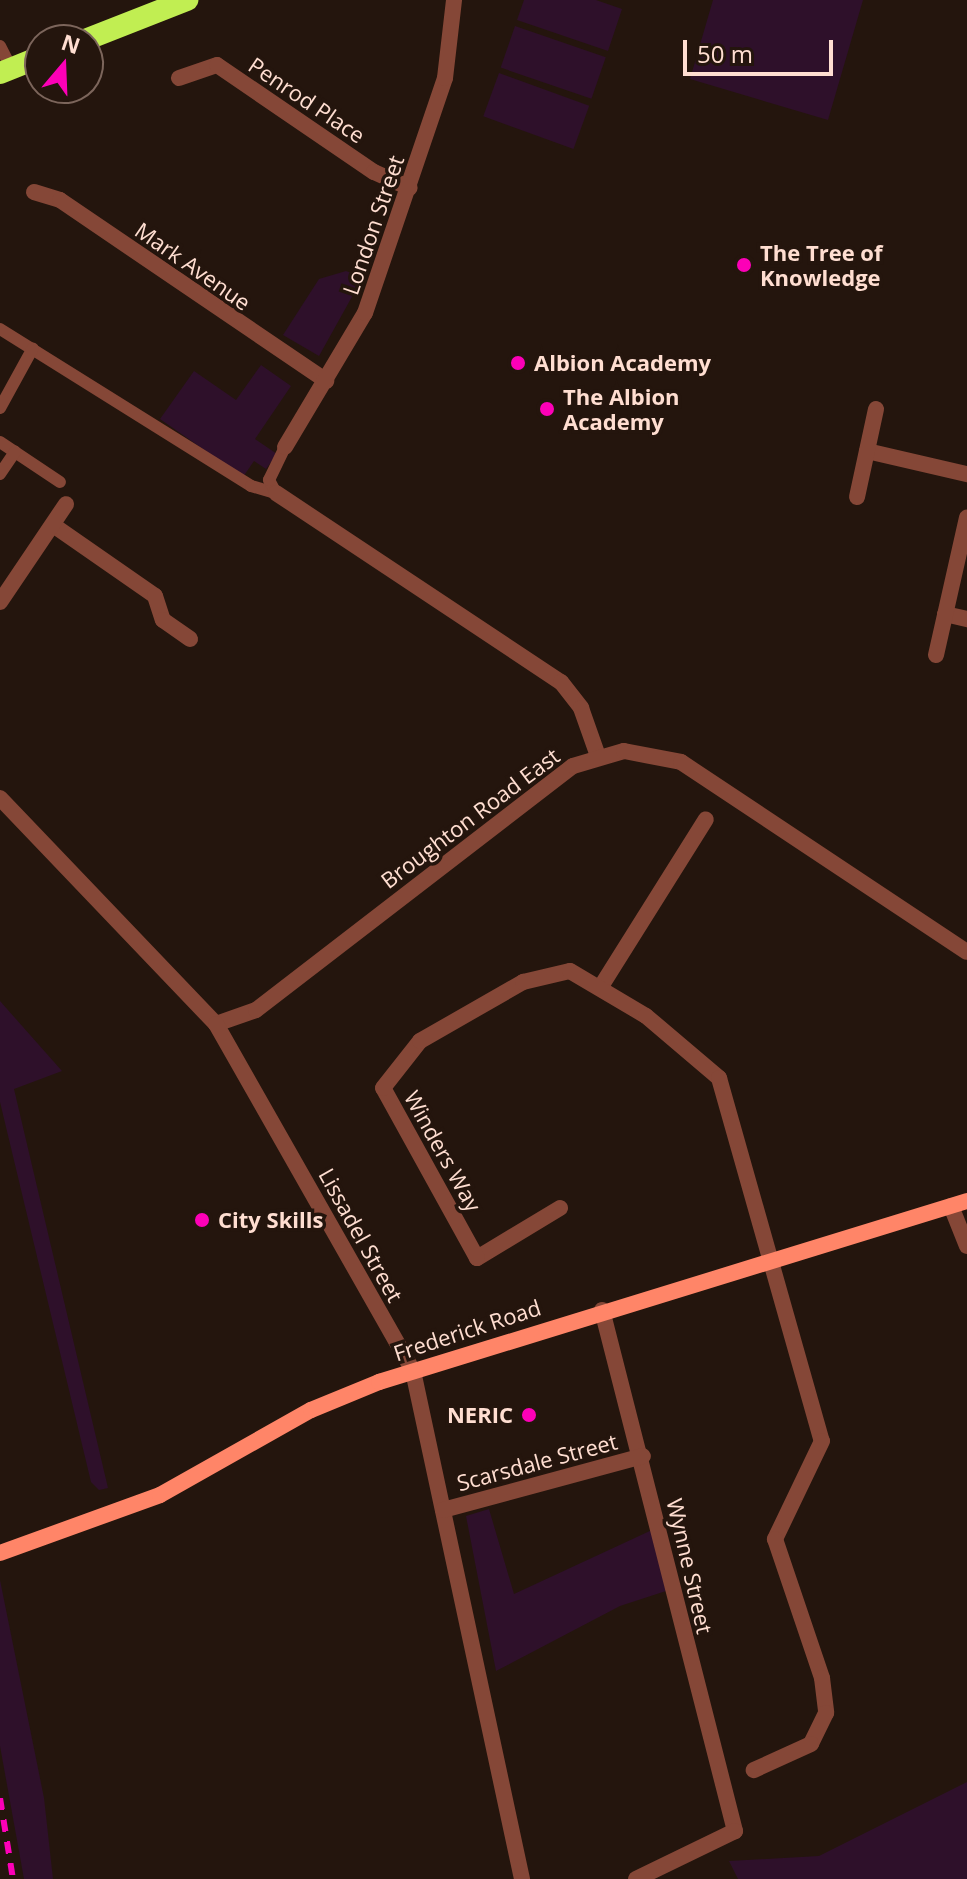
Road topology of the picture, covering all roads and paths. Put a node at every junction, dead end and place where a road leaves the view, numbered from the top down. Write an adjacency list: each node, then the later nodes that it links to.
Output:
1 (187, 0): 3 (highway)
2 (454, 0): 8 (street, London Street)
3 (104, 33)
4 (0, 46): 6 (street)
5 (24, 63): 6 (highway)
6 (5, 71)
7 (179, 78): 8 (street, Penrod Place)
8 (410, 188): 12 (street, London Street)
9 (34, 192): 12 (street, Mark Avenue)
10 (0, 329): 11 (street)
11 (33, 348): 13 (street); 22 (street)
12 (326, 381): 16 (street, London Street)
13 (0, 408)
14 (876, 409): 17 (street)
15 (0, 442): 18 (street)
16 (285, 447): 22 (street)
17 (867, 451): 20 (street); 23 (street)
18 (15, 452): 19 (street); 21 (street)
19 (0, 474)
20 (967, 474)
21 (60, 482)
22 (276, 493): 32 (street)
23 (857, 497)
24 (66, 504): 26 (street)
25 (967, 517): 28 (street)
26 (53, 525): 27 (street); 30 (street)
27 (0, 602)
28 (945, 614): 29 (street); 31 (street)
29 (967, 619)
30 (190, 639)
31 (936, 655)
32 (598, 756): 35 (street, Broughton Road East); 37 (street, Broughton Road East)
33 (0, 798): 37 (street, Lissadel Street)
34 (706, 819): 36 (street)
35 (967, 952)
36 (600, 988): 39 (street, Winders Way); 41 (street, Winders Way)
37 (216, 1024): 43 (street, Lissadel Street)
38 (959, 1203): 40 (street); 41 (main road, Frederick Road)
39 (560, 1208)
40 (967, 1246)
41 (770, 1262): 42 (main road, Frederick Road); 47 (street, Winders Way)
42 (602, 1310): 43 (main road, Frederick Road); 44 (street, Wynne Street)
43 (413, 1371): 45 (street, Lissadel Street); 46 (main road, Frederick Road)
44 (643, 1456): 45 (street, Scarsdale Street); 48 (street, Wynne Street)
45 (443, 1510): 49 (street, Lissadel Street)
46 (0, 1553)
47 (754, 1770)
48 (645, 1877)
49 (522, 1879)

